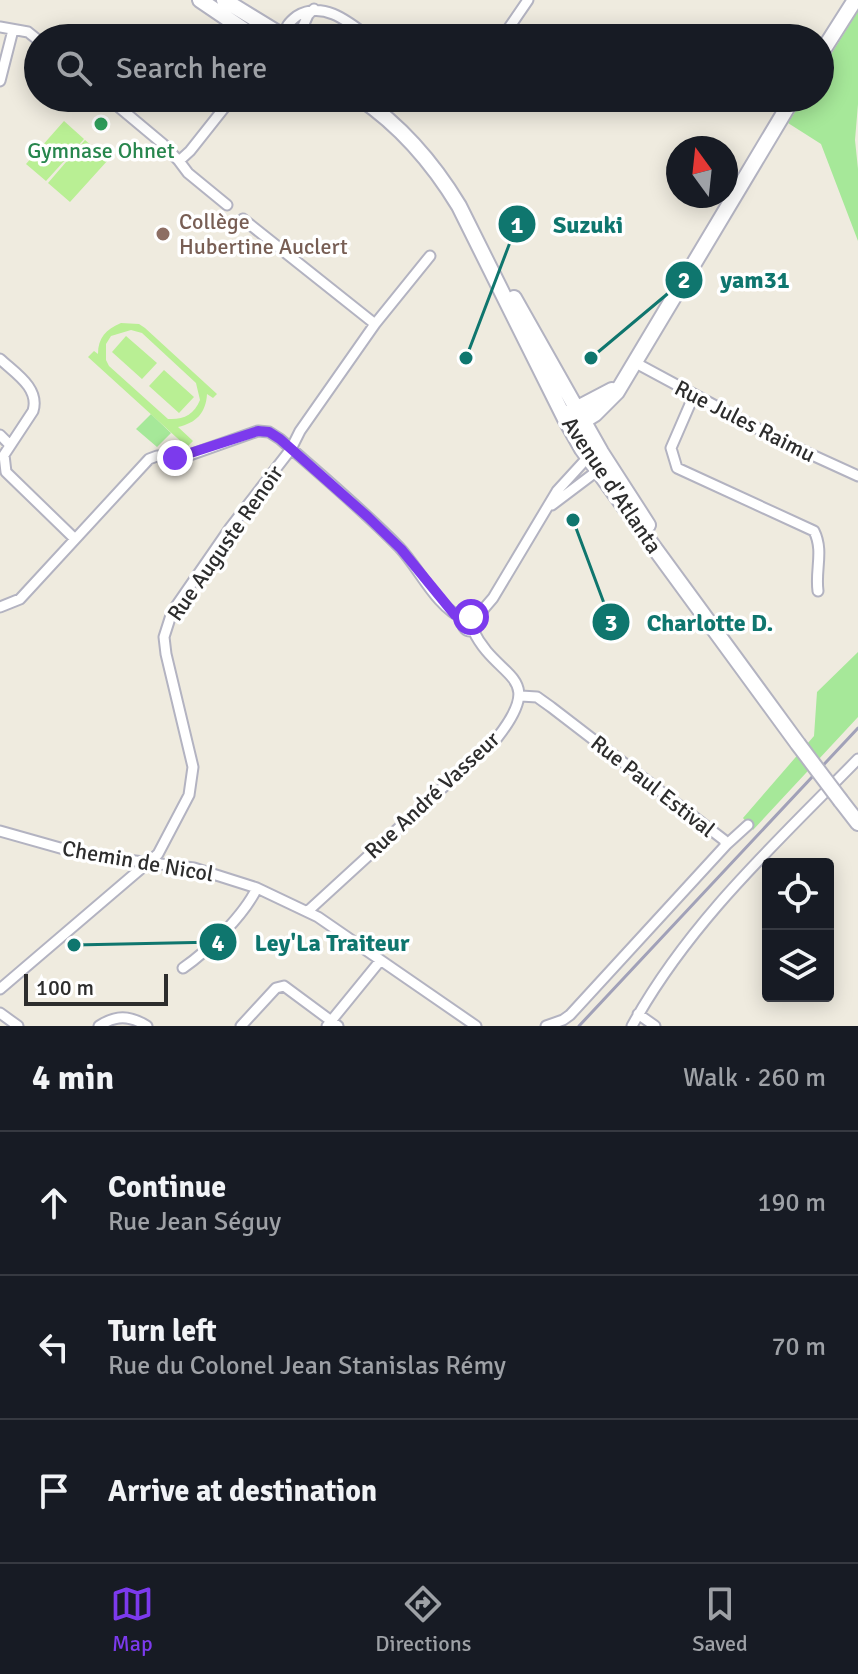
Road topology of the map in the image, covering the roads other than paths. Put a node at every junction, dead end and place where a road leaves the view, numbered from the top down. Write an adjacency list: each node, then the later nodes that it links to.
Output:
1 (200, 0): 5 (main road)
2 (224, 0): 6 (main road)
3 (528, 0): 9 (street)
4 (855, 0): 13 (main road)
5 (235, 24)
6 (263, 24)
7 (288, 24): 8 (street)
8 (352, 24)
9 (512, 24)
10 (0, 27): 11 (street)
11 (13, 30): 12 (street); 14 (street)
12 (24, 31)
13 (834, 33)
14 (0, 81)
15 (125, 112): 20 (street)
16 (221, 112): 20 (street)
17 (379, 112): 28 (main road, Avenue d'Atlanta)
18 (391, 112): 28 (main road, Avenue d'Atlanta)
19 (785, 112): 26 (main road)
20 (179, 161): 21 (street)
21 (227, 205)
22 (243, 219): 24 (street)
23 (430, 256): 24 (street, Rue Auguste Renoir)
24 (375, 324): 31 (street, Rue Auguste Renoir)
25 (0, 359): 30 (street)
26 (634, 362): 27 (street, Rue Jules Raimu); 28 (main road)
27 (694, 395): 33 (street, Rue Jules Raimu); 36 (street)
28 (573, 419): 32 (main road, Avenue d'Atlanta)
29 (0, 435): 30 (street)
30 (10, 445): 35 (street)
31 (291, 449): 35 (street); 38 (street); 47 (street, Rue Auguste Renoir)
32 (598, 460): 34 (street); 34 (street); 41 (main road, Avenue d'Atlanta, bridge)
33 (858, 476)
34 (546, 509): 38 (street)
35 (75, 539): 37 (street)
36 (818, 591)
37 (0, 607)
38 (470, 619): 39 (street)
39 (521, 696): 46 (street, Rue Paul Estival); 49 (street, Rue André Vasseur)
40 (858, 759): 54 (street)
41 (844, 797): 42 (main road, Avenue d'Atlanta); 43 (main road, Avenue d'Atlanta)
42 (858, 809)
43 (858, 823)
44 (748, 825): 46 (street)
45 (0, 831): 47 (street, Chemin de Nicol)
46 (726, 845): 62 (street, Rue Paul Estival)
47 (150, 863): 48 (street, Chemin de Nicol); 52 (street, Rue Auguste Renoir)
48 (257, 888): 49 (street, Chemin de Nicol); 51 (street)
49 (308, 911): 50 (street, Chemin de Nicol)
50 (380, 961): 55 (street, Chemin de Nicol); 56 (street)
51 (183, 968)
52 (0, 989)
53 (0, 1013): 57 (street)
54 (638, 1014): 63 (street); 64 (street)
55 (465, 1023): 61 (street, Chemin de Nicol)
56 (332, 1024): 60 (street)
57 (18, 1026)
58 (99, 1026): 59 (street)
59 (147, 1026)
60 (241, 1026)
61 (476, 1026)
62 (546, 1026)
63 (632, 1026)
64 (655, 1026)

